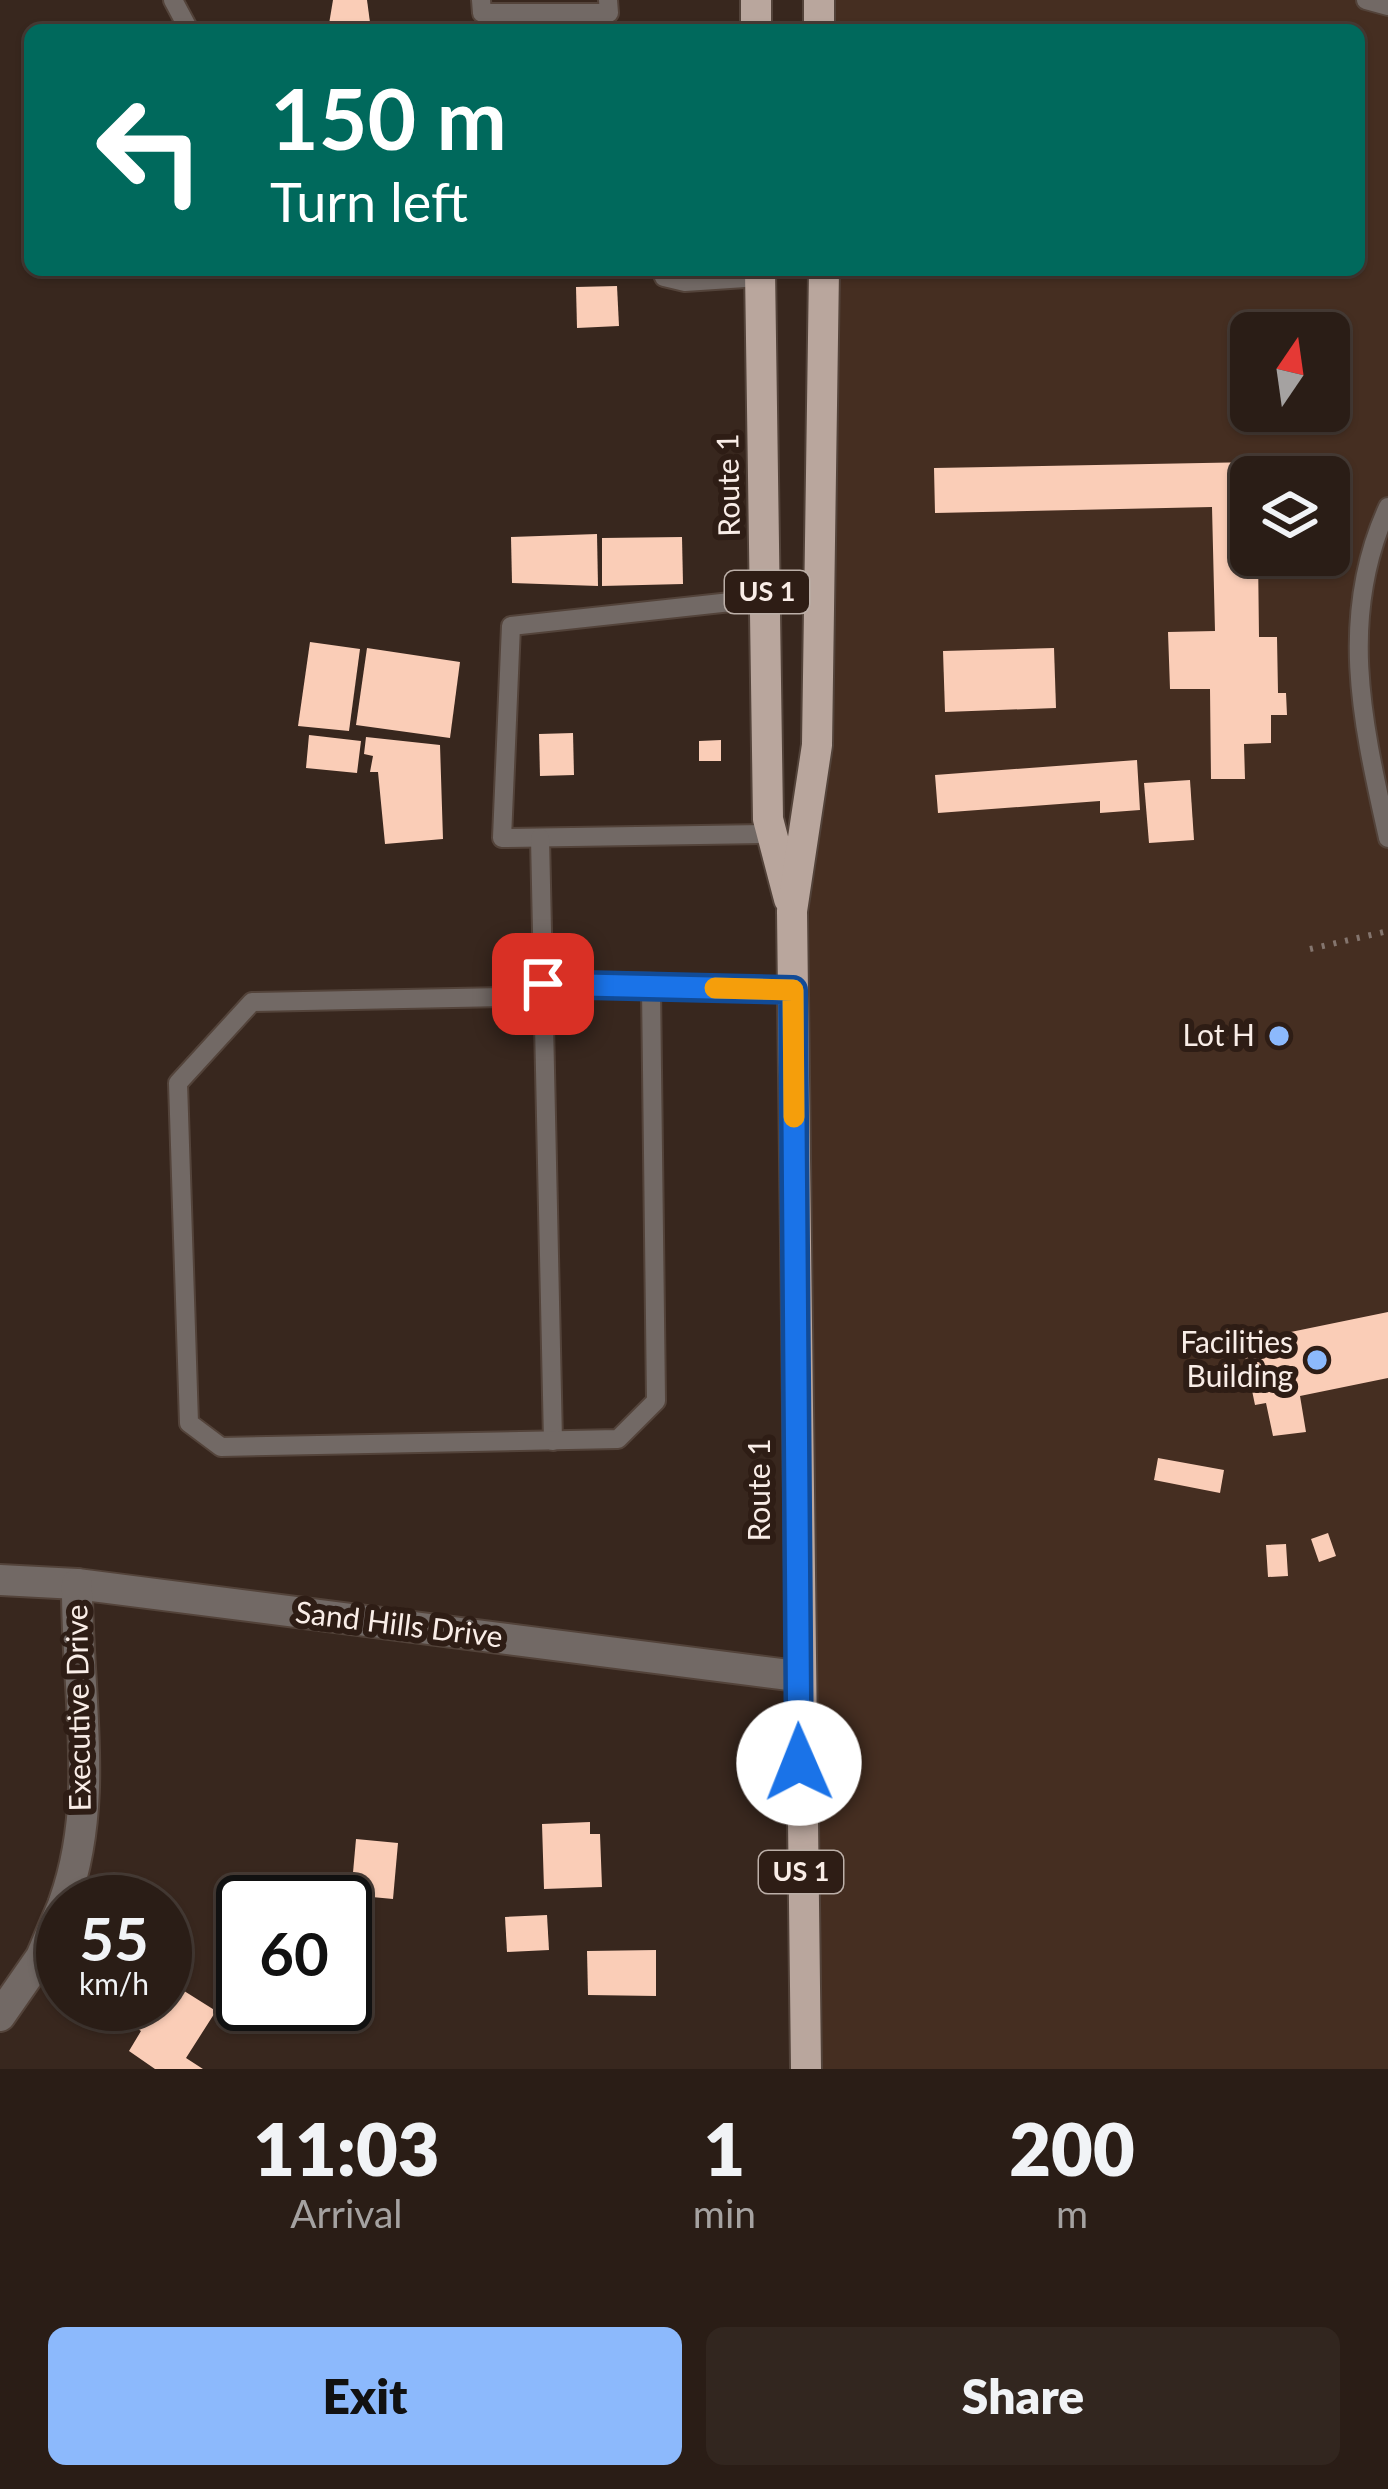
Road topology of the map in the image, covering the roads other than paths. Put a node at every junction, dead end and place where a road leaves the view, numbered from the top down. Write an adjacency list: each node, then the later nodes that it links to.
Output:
1 (481, 0): 2 (lane)
2 (608, 0)
3 (1366, 0): 4 (lane)
4 (1388, 6)
5 (664, 276): 6 (lane)
6 (735, 276)
7 (760, 276): 10 (main road, Route 1 / US 1)
8 (824, 276): 14 (main road, Route 1 / US 1)
9 (1388, 507): 13 (lane)
10 (767, 598): 11 (main road, Route 1 / US 1); 12 (lane)
11 (770, 834): 12 (lane); 14 (main road, Route 1 / US 1)
12 (540, 838): 15 (lane)
13 (1388, 838)
14 (792, 911): 17 (main road, Route 1 / US 1)
15 (543, 984): 16 (lane); 18 (lane); 18 (lane)
16 (651, 987): 17 (lane); 18 (lane)
17 (793, 990): 21 (main road, Route 1 / US 1)
18 (553, 1441)
19 (0, 1580): 20 (street, Sand Hills Drive)
20 (77, 1584): 21 (street, Sand Hills Drive); 22 (street, Executive Drive)
21 (797, 1676): 25 (main road, Route 1 / US 1)
22 (72, 1875)
23 (36, 1963): 24 (street, Executive Drive)
24 (0, 2016)
25 (806, 2069)

